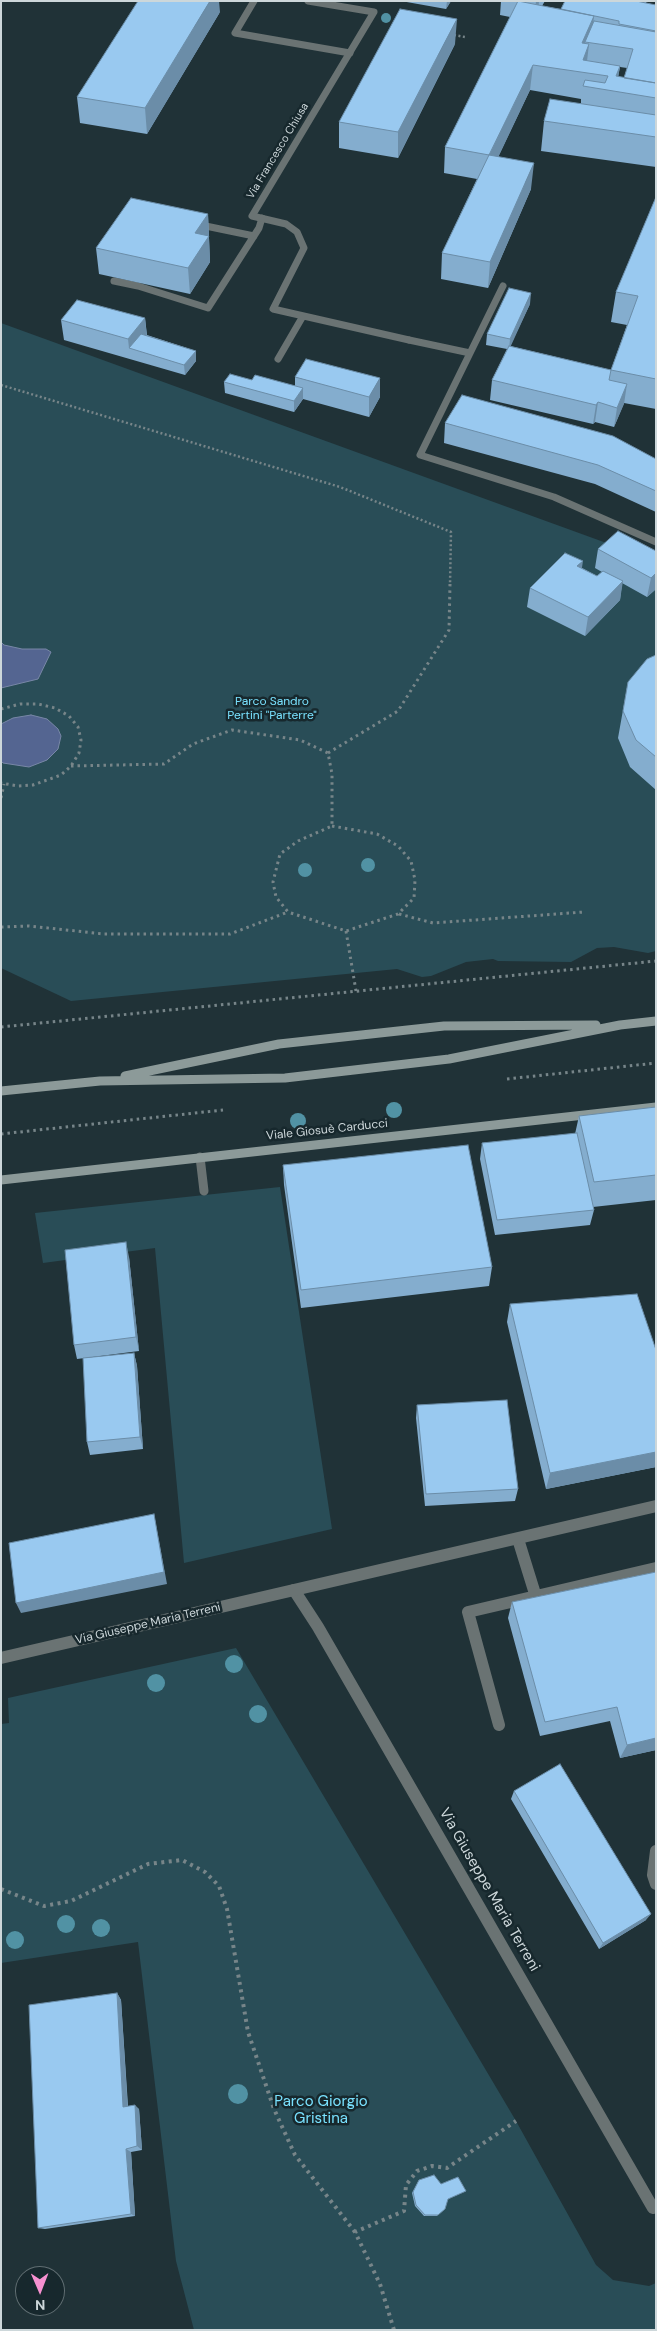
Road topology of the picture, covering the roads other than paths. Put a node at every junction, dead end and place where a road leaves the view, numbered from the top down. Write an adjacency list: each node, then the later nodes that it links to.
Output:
1 (254, 1): 3 (street)
2 (308, 1): 3 (street, Via Francesco Chiusa)
3 (350, 53): 4 (street, Via Francesco Chiusa)
4 (262, 218): 6 (street); 9 (street, Via Francesco Chiusa)
5 (187, 222): 6 (street)
6 (254, 236): 7 (street)
7 (114, 280)
8 (504, 286): 10 (street)
9 (303, 316): 10 (street, Via Francesco Chiusa); 11 (street)
10 (470, 354): 12 (street)
11 (278, 359)
12 (656, 542)
13 (656, 1021): 14 (main road)
14 (620, 1025): 15 (main road); 15 (main road)
15 (100, 1081): 16 (main road)
16 (1, 1092)
17 (656, 1107): 18 (main road, Viale Giosuè Carducci)
18 (200, 1157): 19 (main road, Viale Giosuè Carducci); 20 (street)
19 (1, 1180)
20 (204, 1191)
21 (656, 1506): 22 (street, Via Giuseppe Maria Terreni)
22 (518, 1539): 24 (street, Via Giuseppe Maria Terreni); 25 (street)
23 (656, 1568): 25 (street)
24 (294, 1590): 26 (street, Via Giuseppe Maria Terreni); 30 (street, Via Giuseppe Maria Terreni)
25 (536, 1597): 27 (street)
26 (1, 1658)
27 (499, 1725)
28 (656, 1851): 29 (street)
29 (656, 1884)
30 (655, 2207)

